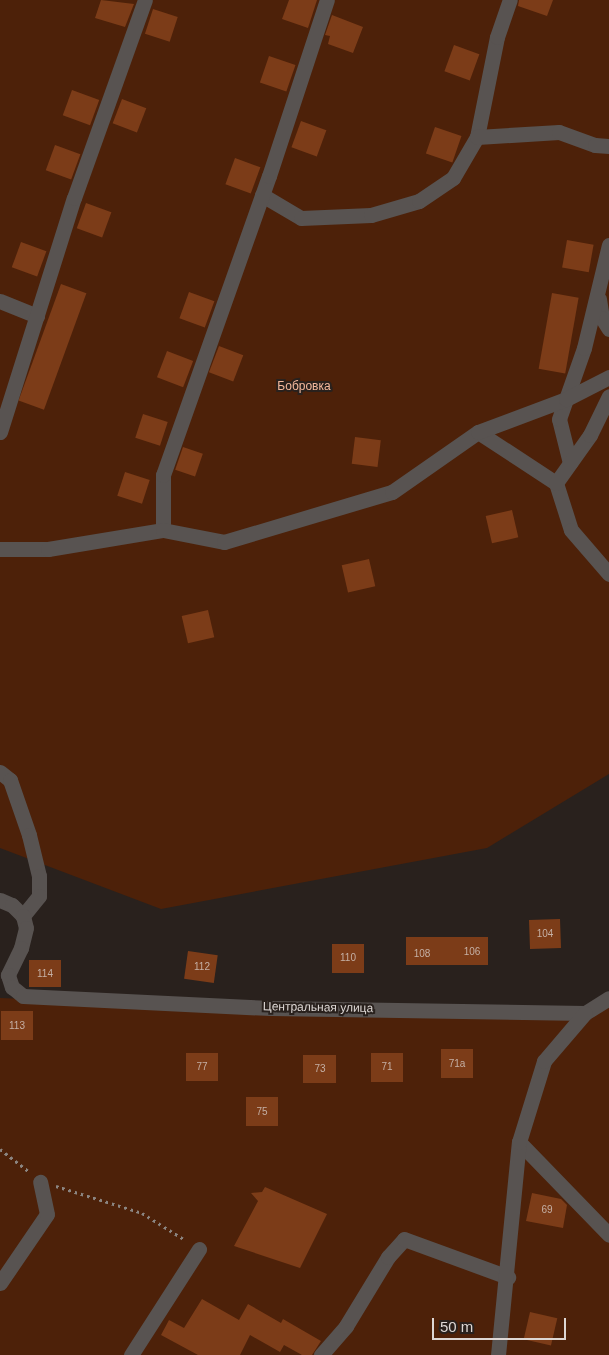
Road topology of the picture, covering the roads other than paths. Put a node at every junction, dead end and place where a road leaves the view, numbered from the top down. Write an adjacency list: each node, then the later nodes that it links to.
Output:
1 (144, 0): 10 (street)
2 (327, 0): 6 (street)
3 (510, 0): 4 (street)
4 (476, 137): 5 (street); 6 (street)
5 (609, 146)
6 (262, 195): 19 (street)
7 (609, 245): 8 (street)
8 (598, 290): 11 (street); 14 (street)
9 (0, 301): 10 (street)
10 (37, 316): 15 (street)
11 (609, 329)
12 (609, 377): 14 (street)
13 (609, 396): 17 (street)
14 (566, 399): 16 (street); 17 (street)
15 (0, 432)
16 (478, 432): 18 (street); 19 (street)
17 (570, 463): 18 (street)
18 (556, 483): 21 (street)
19 (163, 530): 20 (street)
20 (0, 549)
21 (609, 574)
22 (0, 772): 24 (street)
23 (0, 900): 24 (street)
24 (23, 916): 26 (street, Центральная улица)
25 (609, 998): 26 (street)
26 (585, 1013): 27 (street)
27 (519, 1142): 29 (street); 31 (street)
28 (40, 1182): 32 (street)
29 (609, 1235)
30 (199, 1249): 33 (street)
31 (508, 1277): 34 (street); 35 (street)
32 (0, 1283)
33 (131, 1355)
34 (321, 1355)
35 (498, 1355)

